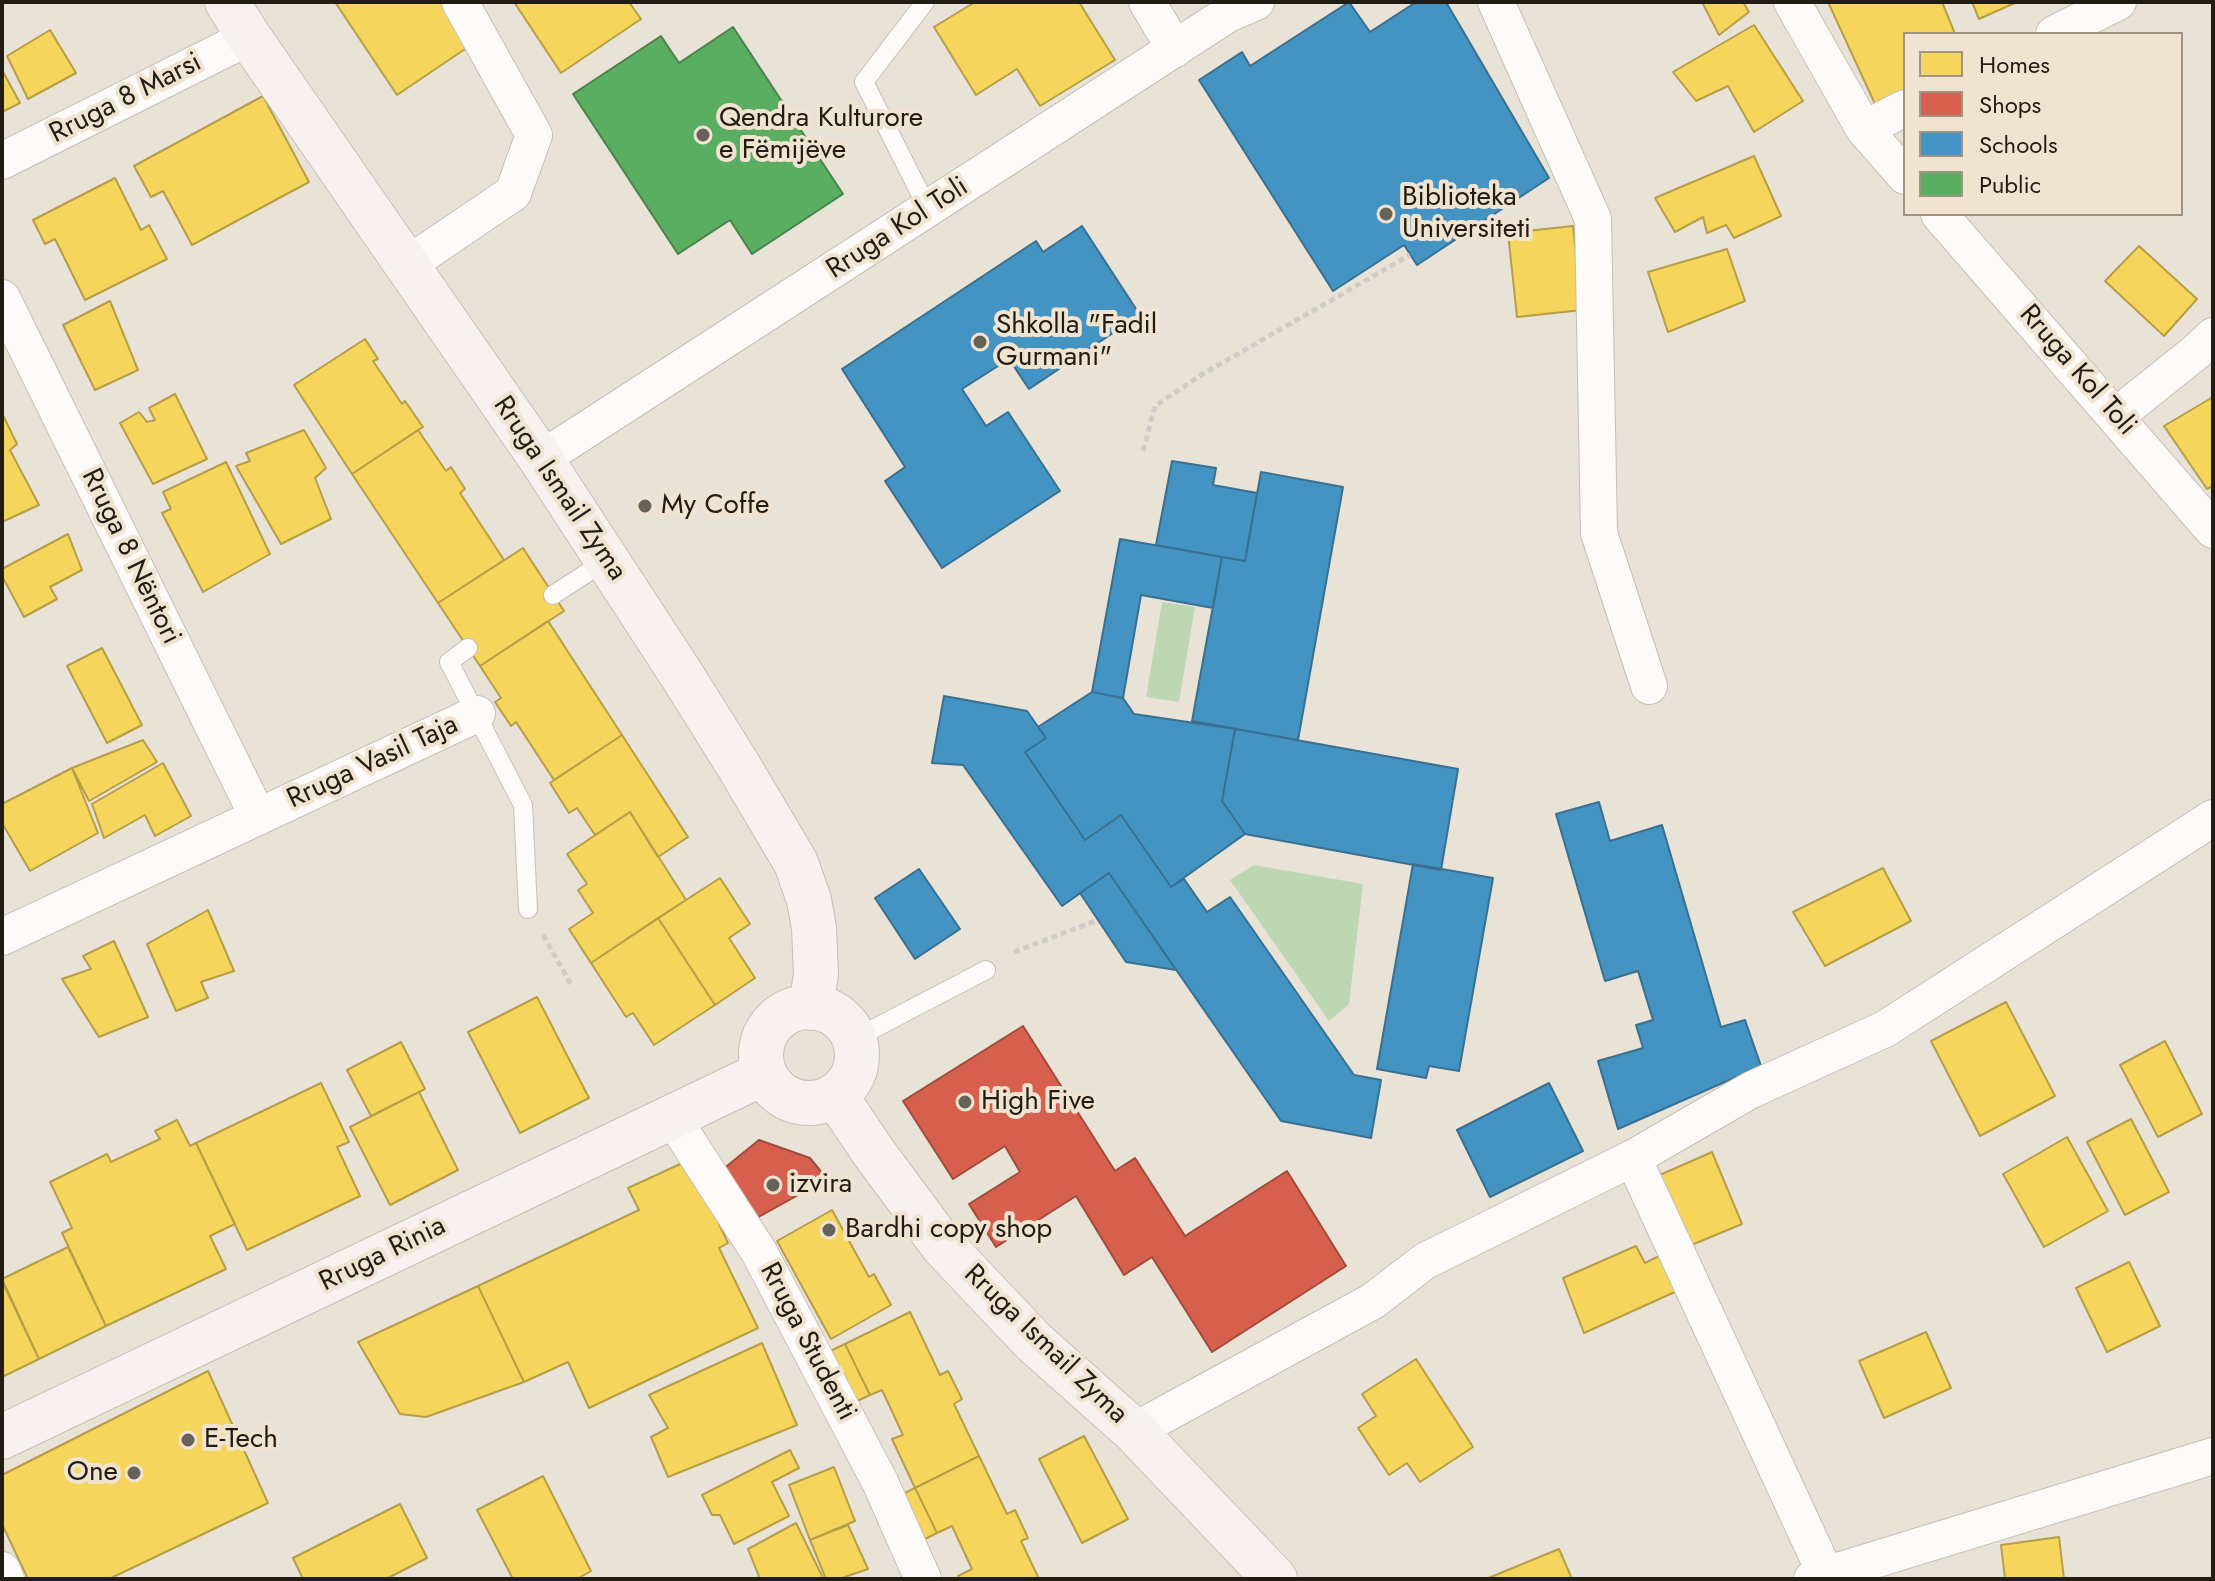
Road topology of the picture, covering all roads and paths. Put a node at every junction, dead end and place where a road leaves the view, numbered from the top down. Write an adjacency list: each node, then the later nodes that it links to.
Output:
1 (460, 2): 18 (street)
2 (925, 2): 15 (lane)
3 (1147, 2): 10 (street)
4 (1256, 2): 10 (street, Rruga Kol Toli)
5 (1496, 2): 28 (street)
6 (1792, 2): 12 (street)
7 (2118, 2): 9 (street)
8 (238, 19): 13 (street, Rruga 8 Marsi); 18 (main road, Rruga Ismail Zyma)
9 (2058, 32)
10 (1175, 49): 15 (street, Rruga Kol Toli)
11 (1903, 109): 12 (street)
12 (1864, 129): 14 (street)
13 (2, 161)
14 (1903, 174)
15 (928, 209): 23 (street, Rruga Kol Toli)
16 (1941, 216): 21 (street, Rruga Kol Toli)
17 (1410, 255): 22 (path)
18 (407, 265): 23 (main road, Rruga Ismail Zyma)
19 (2, 298): 30 (street, Rruga 8 Nëntori)
20 (2213, 336): 21 (street)
21 (2116, 416): 24 (street, Rruga Kol Toli)
22 (1143, 451)
23 (541, 459): 25 (main road, Rruga Ismail Zyma)
24 (2213, 530)
25 (607, 560): 26 (lane); 38 (main road, Rruga Ismail Zyma)
26 (553, 595)
27 (468, 648): 29 (lane)
28 (1649, 686)
29 (477, 714): 30 (street, Rruga Vasil Taja); 32 (lane, Rruga Vasil Taja)
30 (258, 817): 34 (street, Rruga Vasil Taja)
31 (2213, 818): 43 (street)
32 (528, 909): 37 (path)
33 (1098, 920): 35 (path)
34 (2, 937)
35 (1018, 949)
36 (986, 970): 39 (lane)
37 (572, 986)
38 (811, 1008): 39 (main road); 40 (main road)
39 (854, 1039): 41 (main road)
40 (764, 1073): 41 (main road); 42 (main road, Rruga Rinia)
41 (835, 1095): 44 (main road, Rruga Ismail Zyma)
42 (672, 1117): 45 (main road, Rruga Rinia); 50 (street, Rruga Studenti)
43 (1633, 1158): 44 (street); 48 (street)
44 (1134, 1431): 51 (main road, Rruga Ismail Zyma)
45 (2, 1437)
46 (2213, 1456): 48 (street)
47 (2, 1570): 49 (street)
48 (1819, 1577)
49 (6, 1579)
50 (923, 1579)
51 (1275, 1579)

